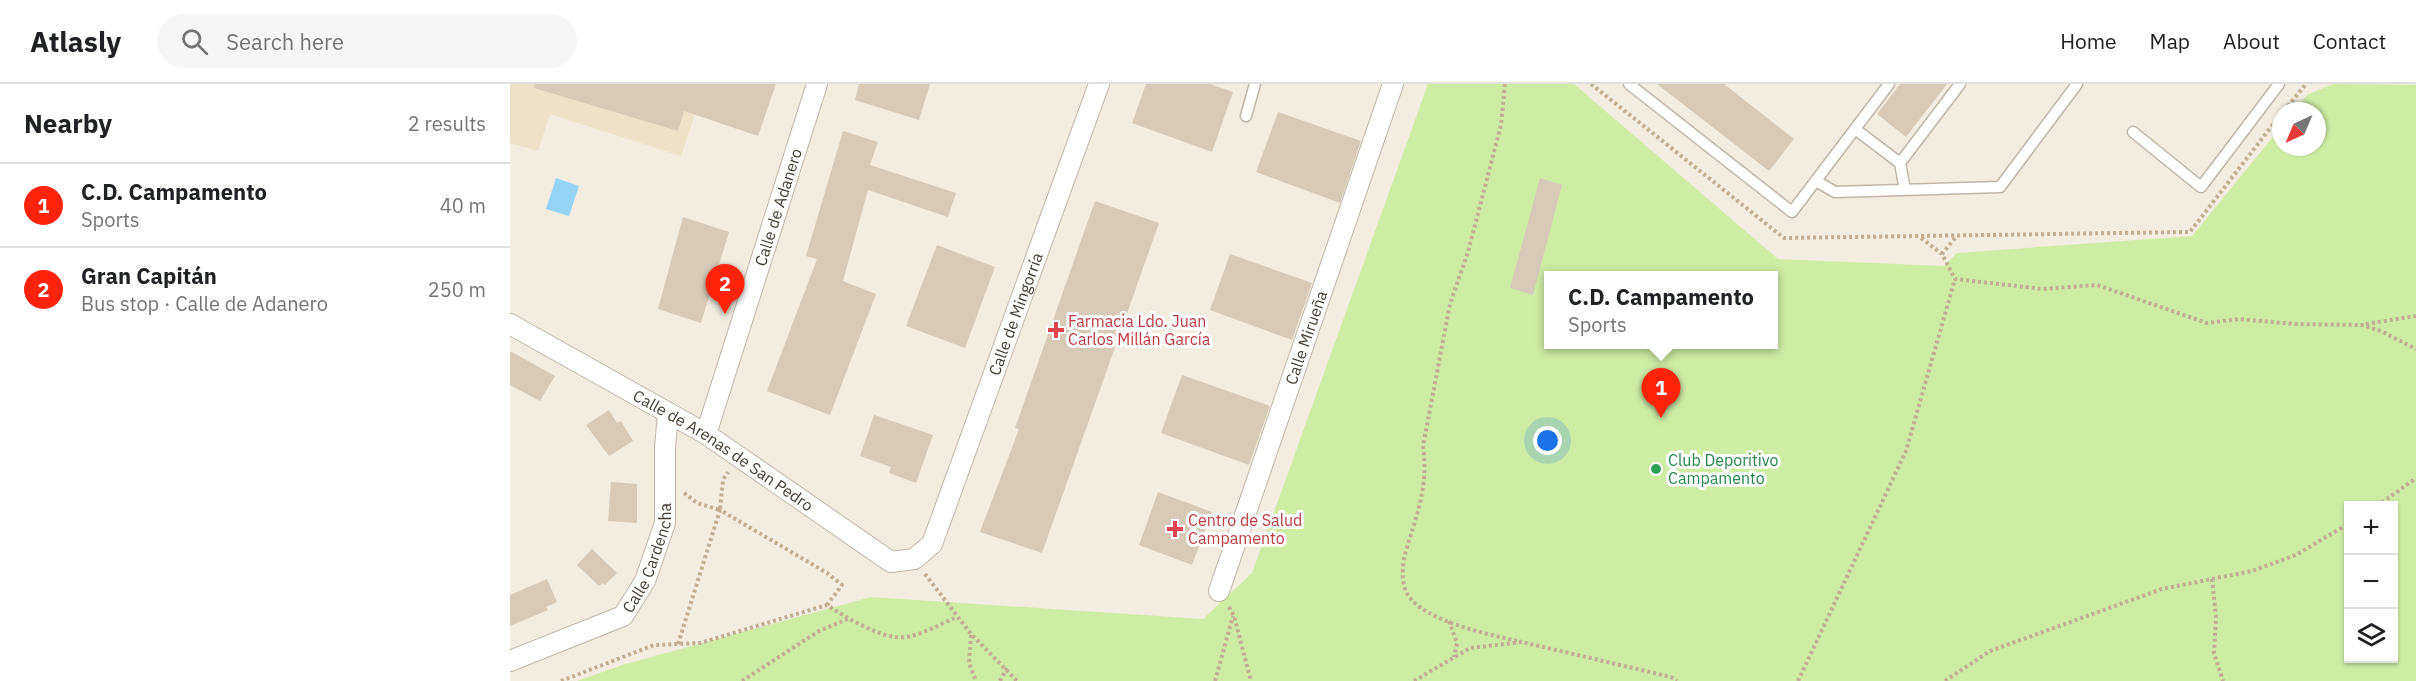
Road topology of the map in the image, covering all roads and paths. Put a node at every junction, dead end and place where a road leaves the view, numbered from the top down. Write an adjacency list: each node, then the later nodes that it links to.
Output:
1 (817, 84): 28 (street, Calle de Adanero)
2 (1099, 84): 35 (street, Calle de Mingorría)
3 (1255, 84): 13 (lane)
4 (1393, 84): 37 (street, Calle Mirueña)
5 (1505, 84): 41 (path)
6 (1629, 84): 17 (lane)
7 (1889, 84): 14 (lane)
8 (1960, 84): 16 (lane)
9 (2077, 84): 18 (lane)
10 (2279, 84): 15 (lane)
11 (2306, 84): 12 (path)
12 (2291, 102)
13 (1246, 116)
14 (1855, 129): 16 (lane); 17 (lane)
15 (2133, 132)
16 (1900, 163): 18 (lane)
17 (1816, 181): 18 (lane)
18 (1905, 190)
19 (1921, 237): 21 (path)
20 (1956, 237): 21 (path)
21 (1942, 254): 22 (path)
22 (1955, 279): 25 (path); 57 (path)
23 (2416, 316): 25 (path)
24 (510, 324): 27 (street, Calle de Arenas de San Pedro)
25 (2362, 325): 26 (path)
26 (2416, 349)
27 (669, 413): 28 (street, Calle de Arenas de San Pedro); 31 (street, Calle Cardencha)
28 (706, 434): 29 (street, Calle de Arenas de San Pedro)
29 (738, 456): 33 (path); 35 (street, Calle de Arenas de San Pedro)
30 (2416, 478): 32 (path)
31 (666, 479): 33 (path); 46 (street, Calle Cardencha)
32 (2384, 501)
33 (720, 510): 38 (path); 44 (path)
34 (2344, 527): 36 (path)
35 (914, 559): 39 (path)
36 (2211, 579): 58 (path); 59 (path)
37 (1219, 591)
38 (827, 605): 40 (path); 44 (path)
39 (957, 616): 40 (path); 42 (path)
40 (848, 619): 49 (path)
41 (1448, 620): 43 (path); 45 (path)
42 (971, 634): 47 (path); 50 (path)
43 (1522, 642): 45 (path); 56 (path)
44 (678, 644): 48 (path)
45 (1454, 657): 55 (path)
46 (510, 661)
47 (1007, 668): 51 (path); 52 (path)
48 (561, 681)
49 (742, 681)
50 (976, 681)
51 (1000, 681)
52 (1017, 681)
53 (1215, 681): 54 (path)
54 (1251, 681)
55 (1414, 681)
56 (1677, 681)
57 (1798, 681)
58 (1945, 681)
59 (2223, 681)

